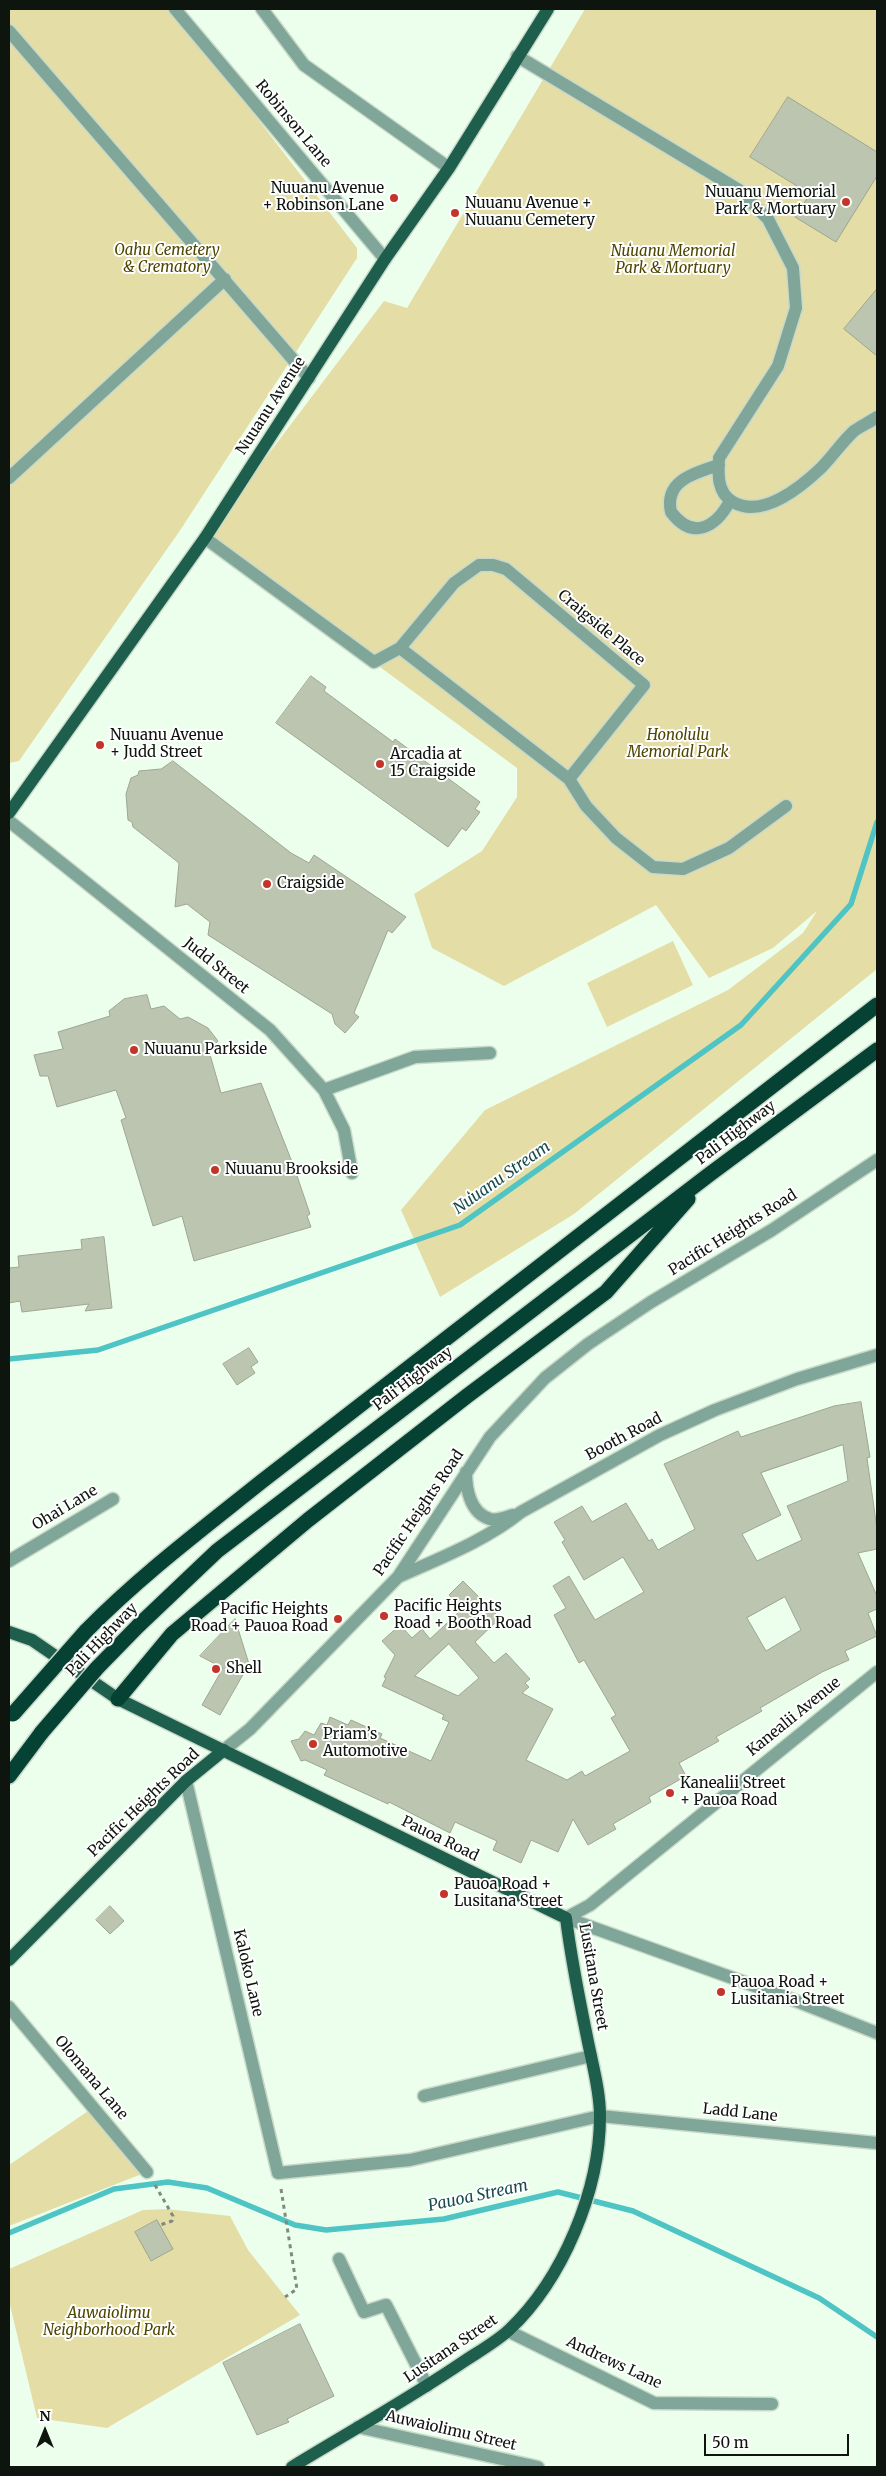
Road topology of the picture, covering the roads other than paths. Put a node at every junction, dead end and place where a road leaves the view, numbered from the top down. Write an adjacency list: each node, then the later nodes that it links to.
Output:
1 (175, 9): 7 (street, Robinson Lane)
2 (262, 9): 6 (street)
3 (548, 9): 5 (main road, Nuuanu Avenue)
4 (9, 31): 8 (street)
5 (517, 56): 6 (main road, Nuuanu Avenue); 11 (street)
6 (449, 168): 7 (main road, Nuuanu Avenue)
7 (386, 260): 9 (main road, Nuuanu Avenue)
8 (225, 279): 9 (street); 12 (street)
9 (309, 378): 14 (main road, Nuuanu Avenue)
10 (877, 417): 13 (street)
11 (718, 465): 13 (street); 13 (street)
12 (9, 478)
13 (730, 500)
14 (205, 538): 15 (street, Craigside Place); 18 (main road, Nuuanu Avenue)
15 (400, 648): 16 (street); 16 (street, Craigside Place)
16 (569, 778): 17 (street)
17 (786, 806)
18 (9, 813)
19 (9, 821): 23 (street, Judd Street)
20 (877, 1006): 36 (highway, Pali Highway, bridge)
21 (877, 1050): 26 (highway, Pali Highway)
22 (490, 1053): 23 (street)
23 (324, 1090): 25 (street, Judd Street)
24 (877, 1160): 28 (street, Pacific Heights Road)
25 (352, 1173)
26 (710, 1174): 35 (highway); 38 (highway, Pali Highway, bridge)
27 (877, 1355): 30 (street, Booth Road)
28 (466, 1472): 30 (street); 32 (street, Pacific Heights Road)
29 (113, 1499): 31 (street, Ohai Lane)
30 (521, 1512): 32 (street, Booth Road)
31 (9, 1561)
32 (398, 1577): 37 (street, Pacific Heights Road)
33 (9, 1632): 35 (main road, Pauoa Road)
34 (877, 1672): 40 (street, Kanealii Avenue)
35 (118, 1699): 37 (main road, Pauoa Road)
36 (10, 1717)
37 (224, 1750): 39 (main road, Pacific Heights Road); 40 (main road, Pauoa Road)
38 (9, 1776)
39 (186, 1781): 41 (main road, Pacific Heights Road); 49 (street, Kaloko Lane)
40 (566, 1918): 43 (street, Pauoa Road); 44 (main road, Lusitana Street)
41 (9, 1960)
42 (9, 2007): 48 (street, Olomana Lane)
43 (877, 2033)
44 (591, 2056): 45 (street); 46 (main road, Lusitana Street)
45 (424, 2096)
46 (600, 2116): 47 (street, Ladd Lane); 49 (street, Ladd Lane); 51 (main road, Lusitana Street)
47 (877, 2143)
48 (147, 2172)
49 (278, 2173)
50 (339, 2259): 52 (street)
51 (508, 2331): 52 (main road, Lusitana Street); 53 (street, Andrews Lane)
52 (427, 2386): 54 (main road, Lusitana Street)
53 (772, 2404)
54 (358, 2427): 55 (main road, Lusitana Street); 56 (street, Auwaiolimu Street)
55 (296, 2466)
56 (538, 2467)

